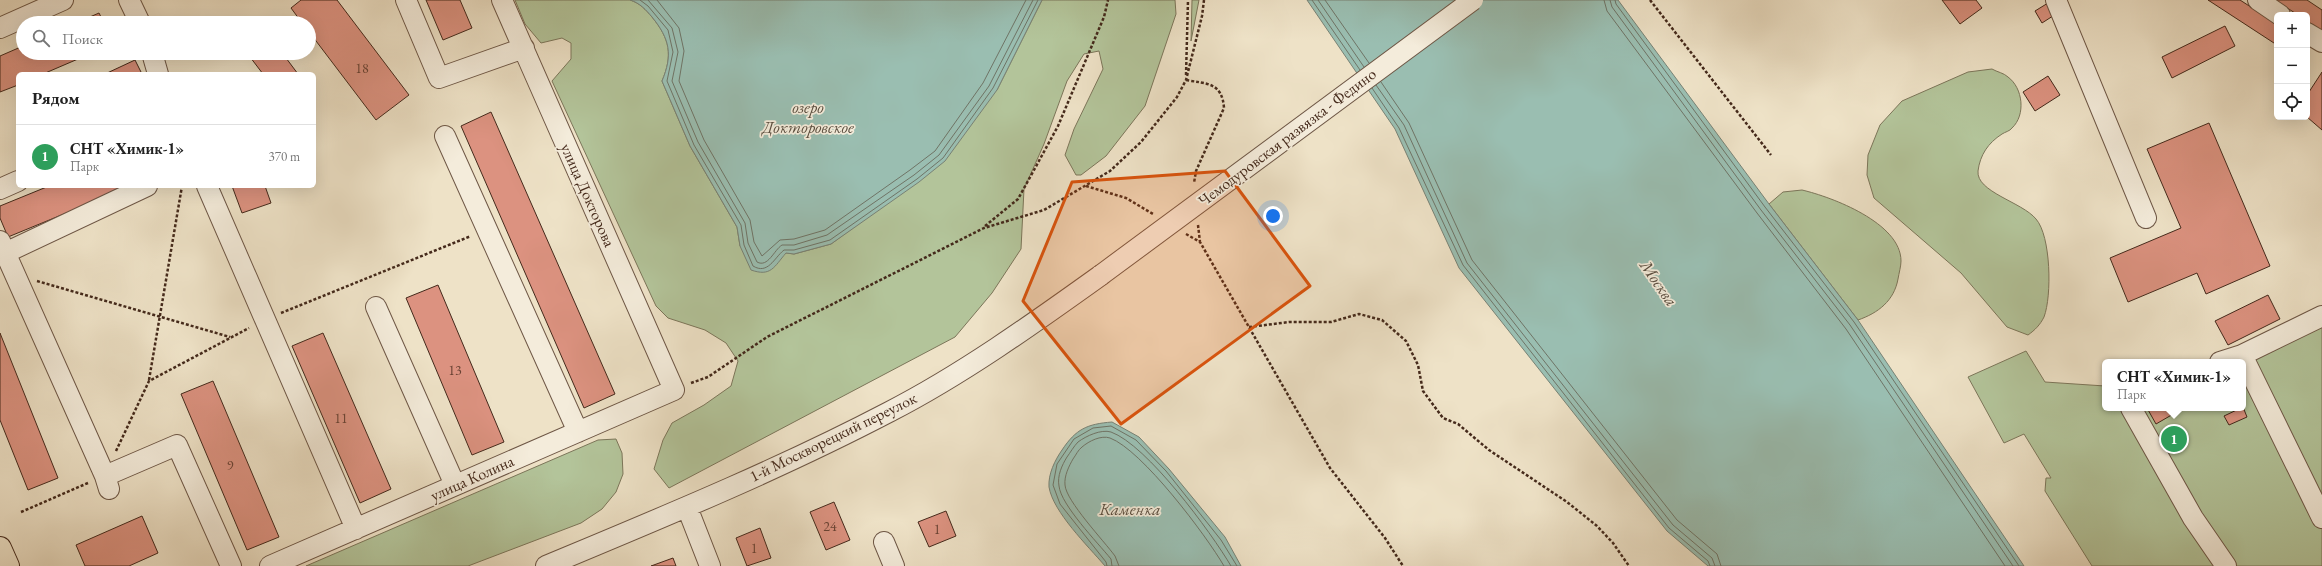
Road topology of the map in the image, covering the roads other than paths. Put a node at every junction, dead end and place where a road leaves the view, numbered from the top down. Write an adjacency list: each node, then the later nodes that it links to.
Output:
1 (63, 0): 9 (street)
2 (129, 0): 10 (street)
3 (406, 0): 15 (street)
4 (502, 0): 15 (street, улица Докторова)
5 (1473, 0): 25 (street, Чемодуровская развязка - Федино, bridge)
6 (2056, 0): 23 (street)
7 (2258, 0): 8 (street)
8 (2276, 12)
9 (27, 16)
10 (137, 16)
11 (16, 21): 12 (street)
12 (0, 28)
13 (2310, 35): 14 (street)
14 (2322, 42)
15 (524, 48): 32 (street, улица Докторова)
16 (154, 60): 17 (street)
17 (157, 72)
18 (445, 136): 34 (street)
19 (16, 182): 22 (street)
20 (142, 188): 24 (street)
21 (208, 188): 38 (street)
22 (0, 189)
23 (2146, 218)
24 (2, 247): 42 (street)
25 (1101, 275): 36 (street, 1-й Москворецкий переулок)
26 (376, 307): 35 (street)
27 (2322, 316): 28 (street)
28 (2242, 355): 29 (street); 30 (street)
29 (2229, 359)
30 (2244, 359)
31 (2246, 363): 37 (street)
32 (674, 390): 34 (street, улица Колина)
33 (2133, 411): 47 (street)
34 (578, 432): 35 (street, улица Колина)
35 (454, 485): 38 (street, улица Колина)
36 (687, 507): 44 (street, 1-й Москворецкий переулок); 45 (street)
37 (2322, 518)
38 (356, 528): 43 (street, улица Колина)
39 (884, 542): 46 (street)
40 (0, 548): 41 (main road)
41 (8, 566)
42 (231, 566)
43 (270, 566)
44 (546, 566)
45 (710, 566)
46 (894, 566)
47 (2226, 566)

